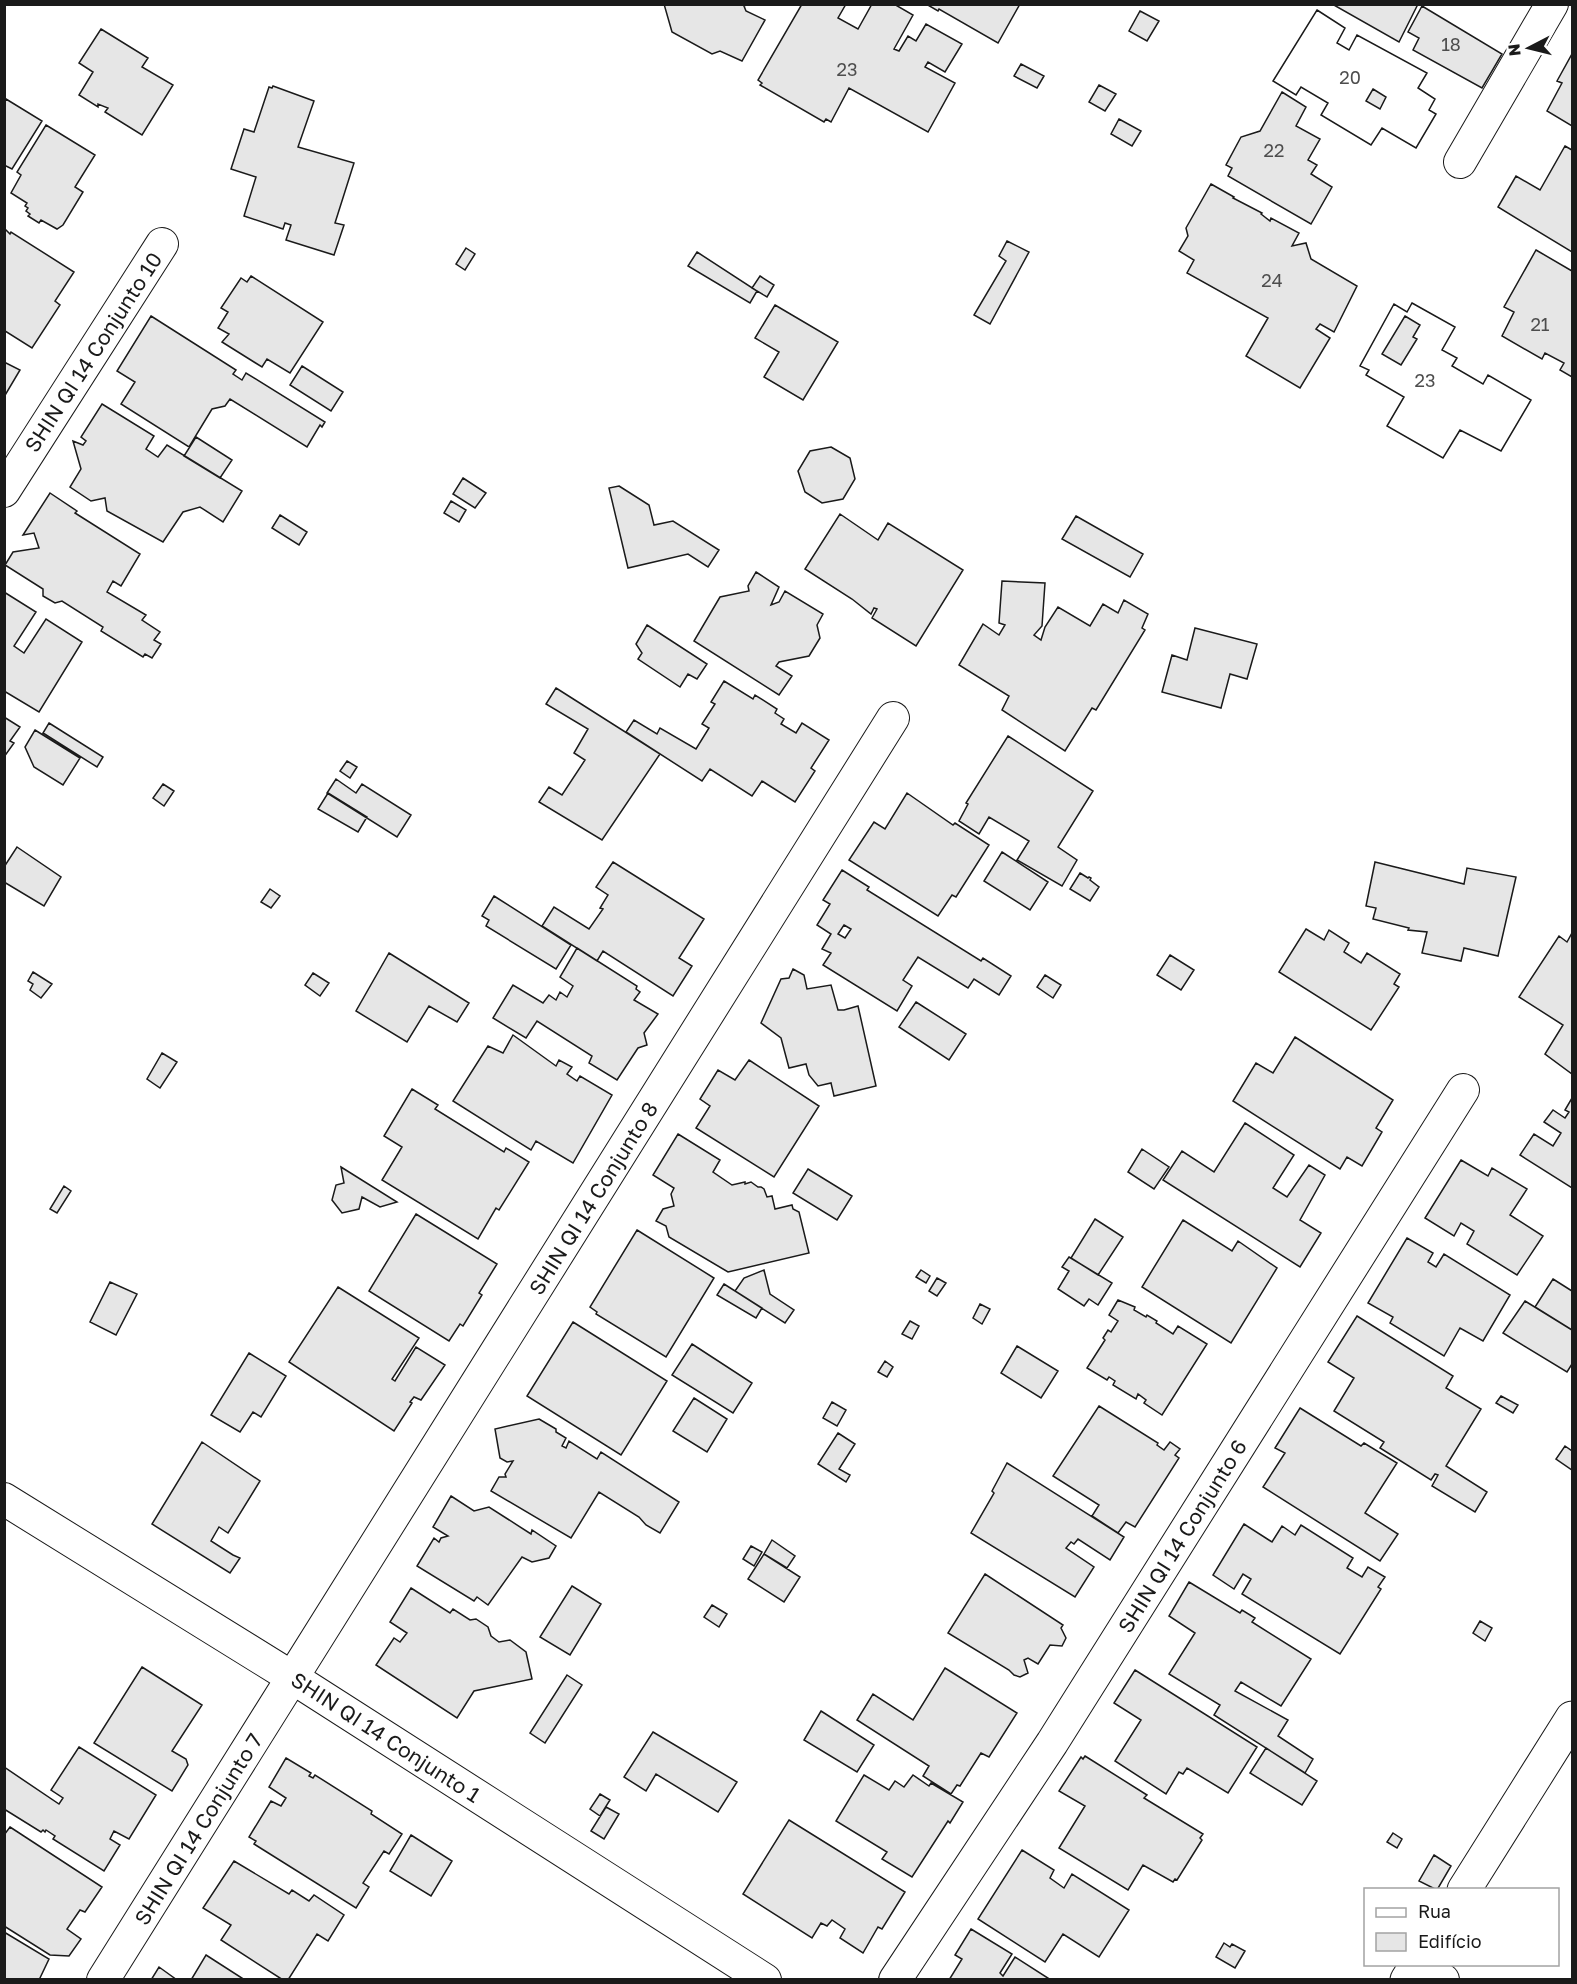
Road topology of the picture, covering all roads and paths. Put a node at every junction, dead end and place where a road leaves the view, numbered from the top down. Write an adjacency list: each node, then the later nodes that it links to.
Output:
1 (1552, 4): 2 (street)
2 (1460, 162)
3 (162, 244): 4 (street, SHIN QI 14 Conjunto 10)
4 (4, 490)
5 (893, 717): 8 (street, SHIN QI 14 Conjunto 8)
6 (1463, 1090): 15 (street, SHIN QI 14 Conjunto 6)
7 (4, 1498): 8 (street, SHIN QI 14 Conjunto 1)
8 (293, 1678): 13 (street, SHIN QI 14 Conjunto 7); 14 (street, SHIN QI 14 Conjunto 1)
9 (1572, 1718): 10 (street)
10 (1465, 1888)
11 (1417, 1966): 16 (street)
12 (1420, 1966): 17 (street)
13 (103, 1980)
14 (765, 1980)
15 (895, 1980)
16 (1407, 1980)
17 (1443, 1980)

